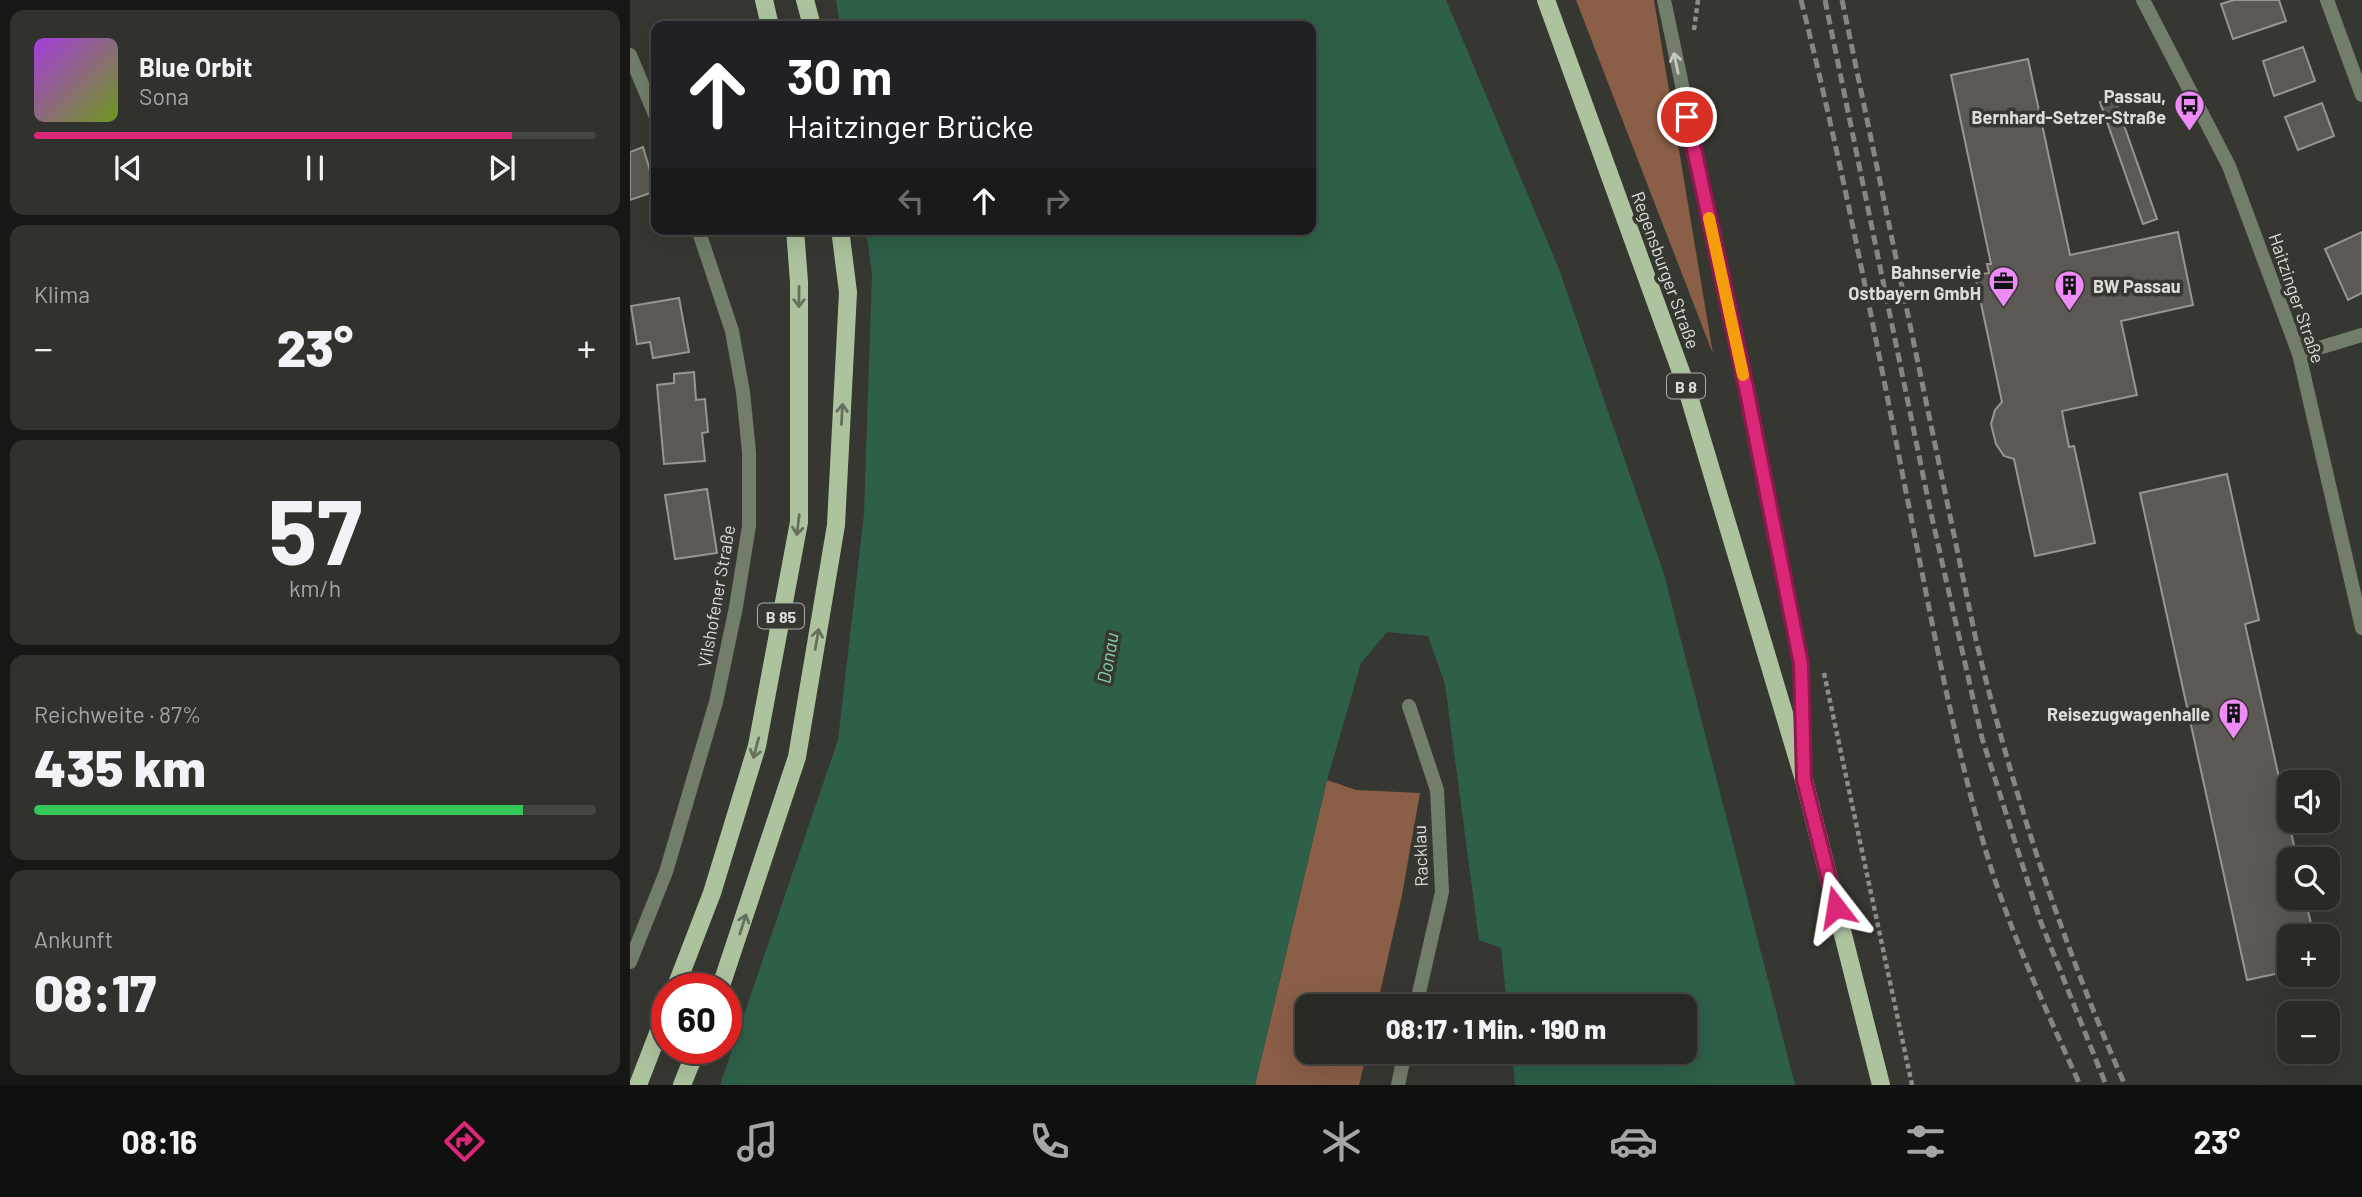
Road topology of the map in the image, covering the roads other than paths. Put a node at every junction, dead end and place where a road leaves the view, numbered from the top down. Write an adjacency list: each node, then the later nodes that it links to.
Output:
1 (764, 0): 7 (main road)
2 (805, 0): 8 (main road)
3 (1546, 0): 19 (main road, Regensburger Straße / B 8)
4 (1664, 0): 19 (street, one-way to 4)
5 (2143, 0): 16 (street, Haitzinger Straße)
6 (2327, 0): 10 (street)
7 (769, 21)
8 (811, 21)
9 (630, 55): 11 (street)
10 (2362, 95)
11 (651, 105)
12 (700, 235): 20 (street, Vilshofener Straße)
13 (795, 235): 21 (main road, B 85, one-way to 21)
14 (841, 235): 22 (main road, B 85, one-way to 14)
15 (2362, 335): 16 (street)
16 (2299, 354): 17 (street, Haitzinger Straße)
17 (2362, 628)
18 (1409, 706): 23 (street, Racklau)
19 (1804, 780): 30 (main road, Regensburger Straße / B 8)
20 (630, 962)
21 (681, 973)
22 (726, 973)
23 (1419, 994)
24 (651, 1051): 27 (main road)
25 (690, 1064): 28 (main road)
26 (1402, 1064): 29 (street)
27 (638, 1085)
28 (682, 1085)
29 (1398, 1085)
30 (1881, 1085)

